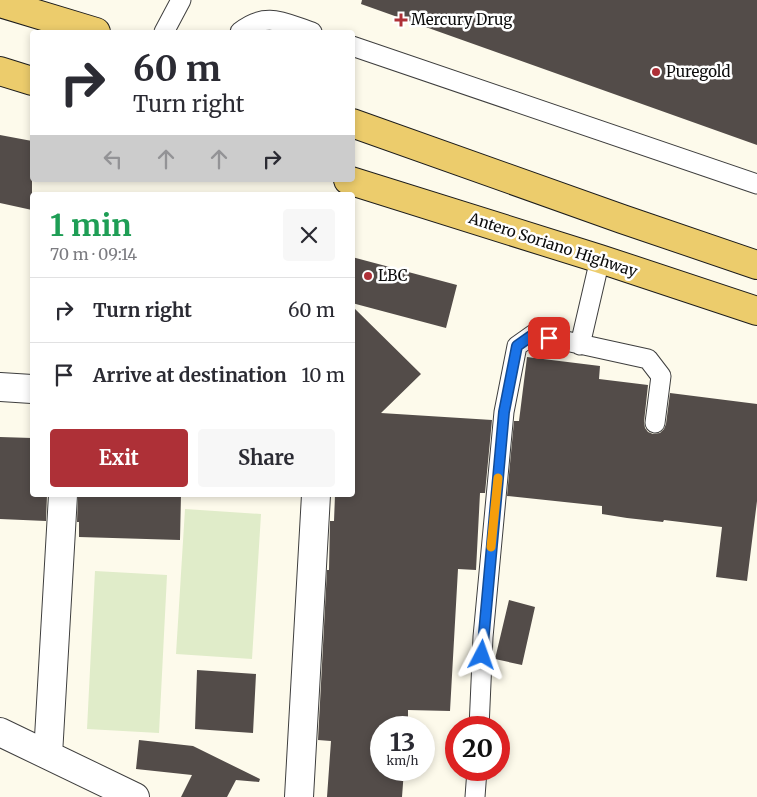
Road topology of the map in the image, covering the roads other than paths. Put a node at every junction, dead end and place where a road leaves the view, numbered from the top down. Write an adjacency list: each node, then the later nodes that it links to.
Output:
1 (181, 0): 4 (lane)
2 (0, 3): 3 (main road)
3 (89, 30)
4 (165, 30)
5 (243, 30): 6 (lane)
6 (306, 30)
7 (355, 47): 12 (lane)
8 (0, 71): 9 (main road)
9 (30, 80)
10 (355, 125): 14 (main road)
11 (354, 182): 13 (main road, Antero Soriano Highway)
12 (757, 184)
13 (600, 259): 15 (main road, Antero Soriano Highway); 16 (lane)
14 (757, 265)
15 (757, 311)
16 (580, 345): 19 (lane); 22 (lane)
17 (0, 387): 18 (street)
18 (30, 389)
19 (655, 423)
20 (63, 497): 24 (street)
21 (316, 497): 27 (street)
22 (480, 716)
23 (0, 732): 24 (street)
24 (48, 755): 26 (street)
25 (476, 781): 28 (lane)
26 (135, 797)
27 (299, 797)
28 (475, 797)

